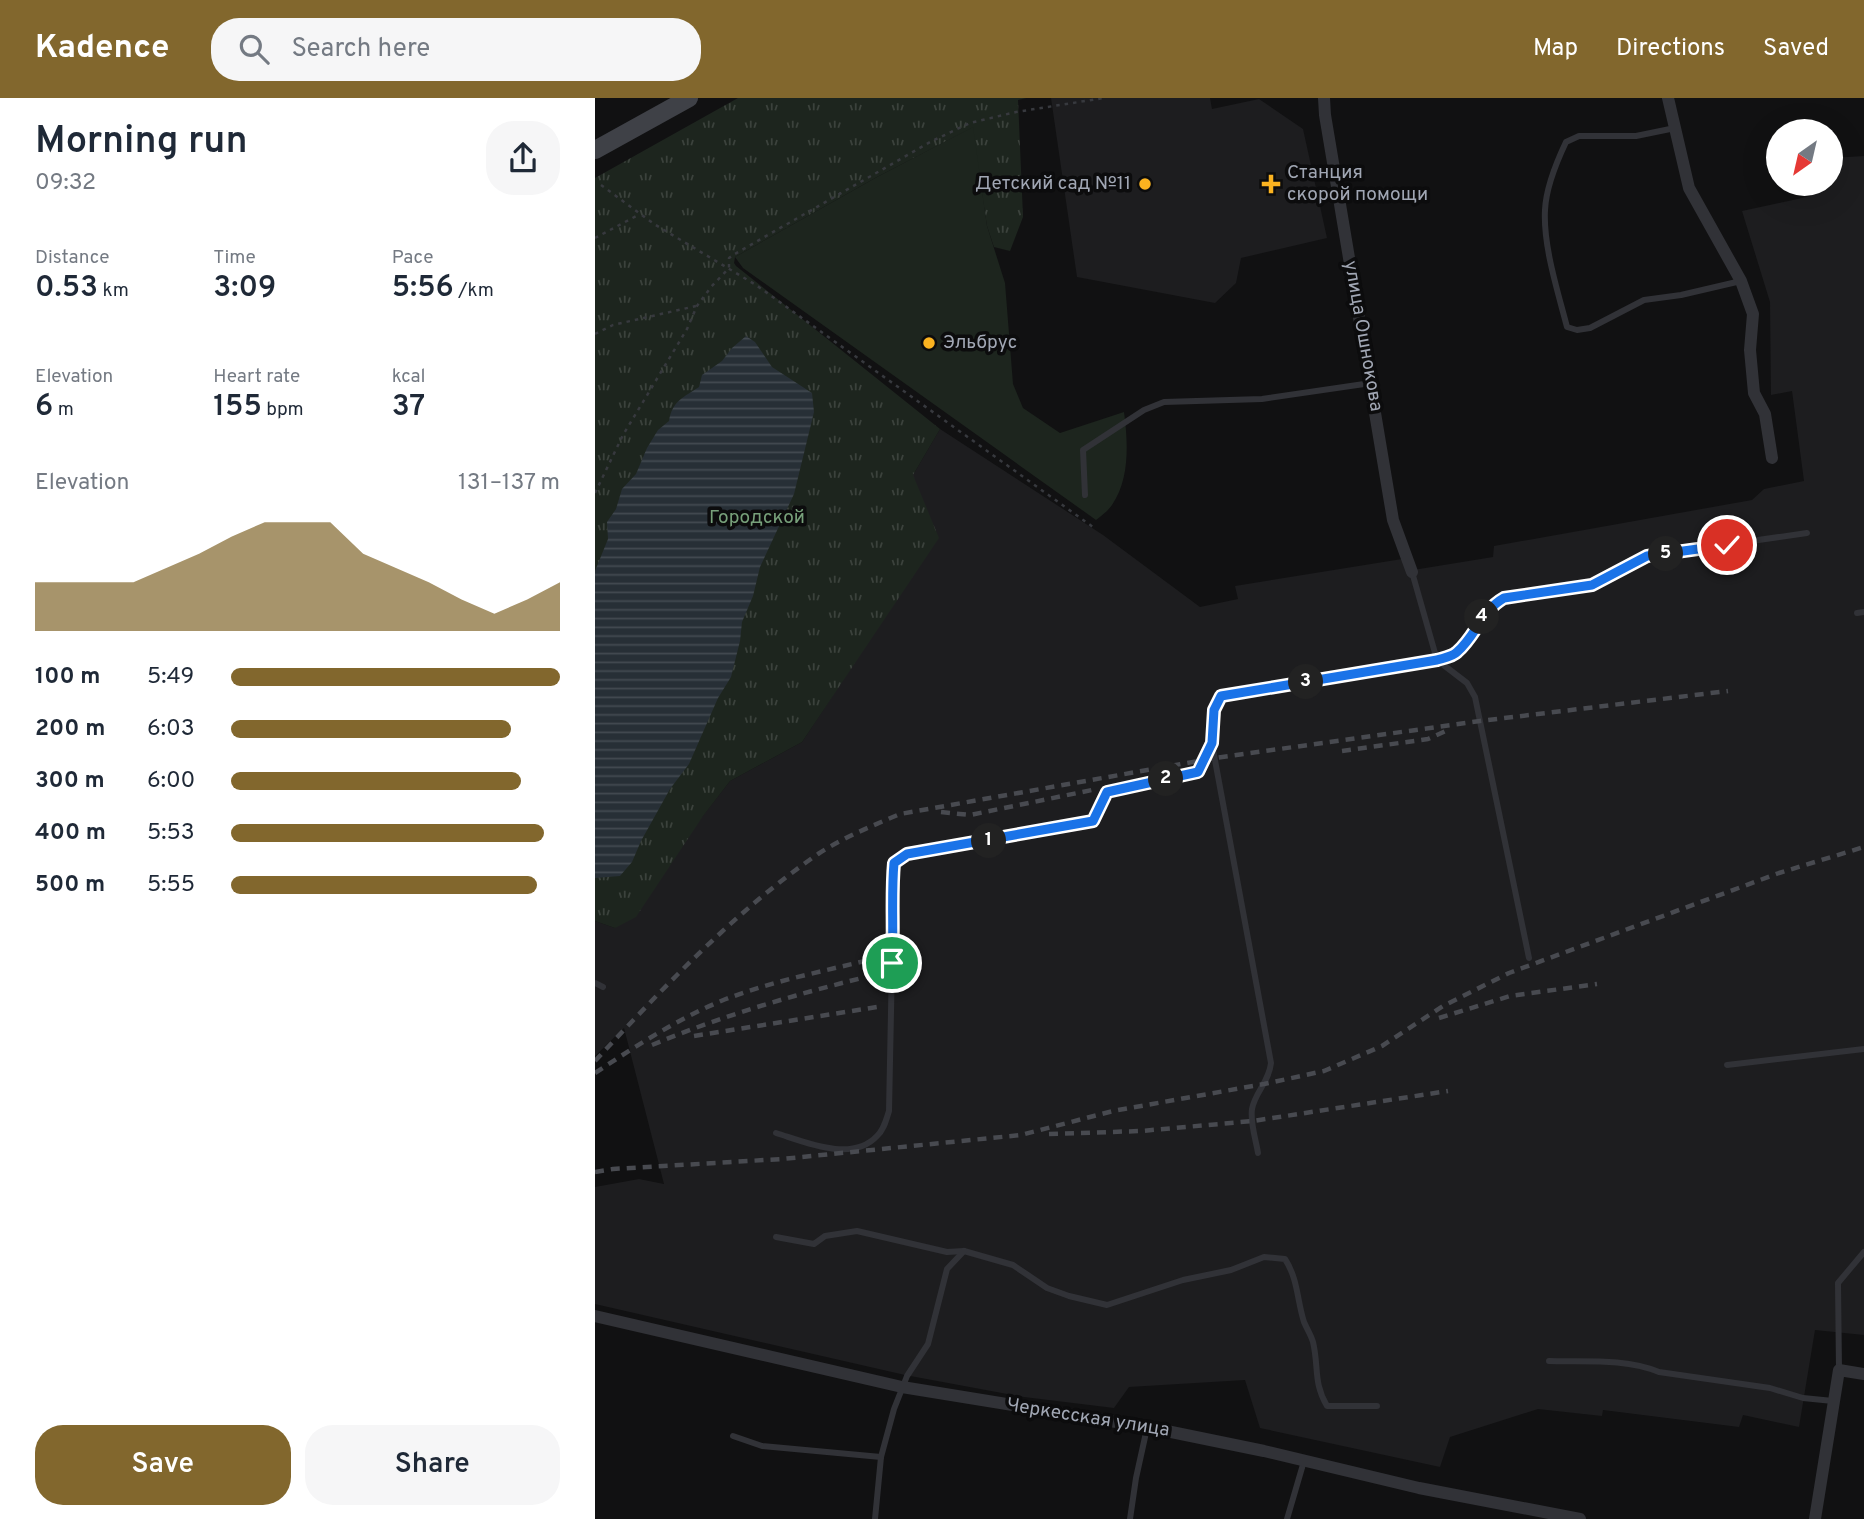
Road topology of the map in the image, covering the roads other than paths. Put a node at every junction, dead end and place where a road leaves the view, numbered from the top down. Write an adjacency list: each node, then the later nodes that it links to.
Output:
1 (688, 98): 5 (main road)
2 (1324, 98): 7 (street, улица Ошнокова)
3 (1668, 98): 4 (street)
4 (1675, 128): 6 (street); 6 (lane)
5 (595, 150)
6 (1741, 281): 8 (street)
7 (1371, 383): 9 (lane); 11 (street, улица Ошнокова)
8 (1772, 458)
9 (1085, 495)
10 (1807, 533): 12 (lane)
11 (1412, 572): 12 (lane)
12 (1437, 660): 13 (lane); 14 (lane)
13 (1212, 743): 19 (lane); 20 (lane)
14 (1528, 958)
15 (595, 983): 16 (lane)
16 (603, 988)
17 (1864, 1049): 18 (lane)
18 (1727, 1065)
19 (776, 1133)
20 (1258, 1153)
21 (776, 1237): 22 (lane)
22 (964, 1251): 28 (lane); 30 (lane)
23 (1864, 1252): 26 (lane)
24 (595, 1316): 28 (street, Черкесская улица)
25 (1549, 1361): 29 (lane)
26 (1839, 1370): 27 (street); 29 (street)
27 (1864, 1374)
28 (902, 1387): 31 (street, Черкесская улица); 33 (lane)
29 (1834, 1401): 39 (street)
30 (1377, 1406)
31 (1147, 1427): 34 (street, Черкесская улица); 36 (lane)
32 (733, 1436): 33 (lane)
33 (881, 1457): 35 (lane)
34 (1304, 1461): 37 (lane); 38 (street, Черкесская улица)
35 (874, 1519)
36 (1130, 1519)
37 (1287, 1519)
38 (1580, 1519)
39 (1815, 1519)

